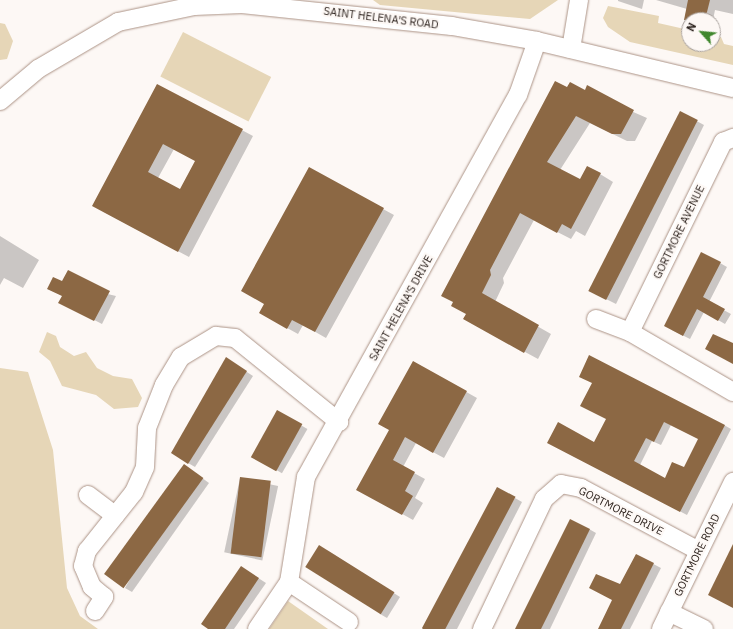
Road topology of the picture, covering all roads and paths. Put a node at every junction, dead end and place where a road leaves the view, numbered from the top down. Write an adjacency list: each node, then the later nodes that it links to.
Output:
1 (579, 0): 3 (street)
2 (537, 41): 3 (street, SAINT HELENA'S ROAD); 5 (street, SAINT HELENA'S ROAD); 10 (street, SAINT HELENA'S DRIVE)
3 (571, 49): 4 (street, SAINT HELENA'S ROAD)
4 (733, 88)
5 (0, 101)
6 (733, 138): 8 (street, GORTMORE AVENUE)
7 (596, 318): 8 (street)
8 (630, 332): 9 (street)
9 (733, 392)
10 (339, 422): 13 (street); 15 (street, SAINT HELENA'S DRIVE)
11 (733, 482): 14 (street, GORTMORE ROAD)
12 (88, 495): 13 (street)
13 (115, 515): 16 (street)
14 (699, 551): 17 (street, GORTMORE ROAD); 20 (street, GORTMORE DRIVE)
15 (289, 582): 18 (street); 19 (street, SAINT HELENA'S DRIVE)
16 (95, 611)
17 (669, 612): 21 (street, GORTMORE ROAD); 22 (street)
18 (348, 622)
19 (256, 629)
20 (482, 629)
21 (661, 629)
22 (704, 629)

